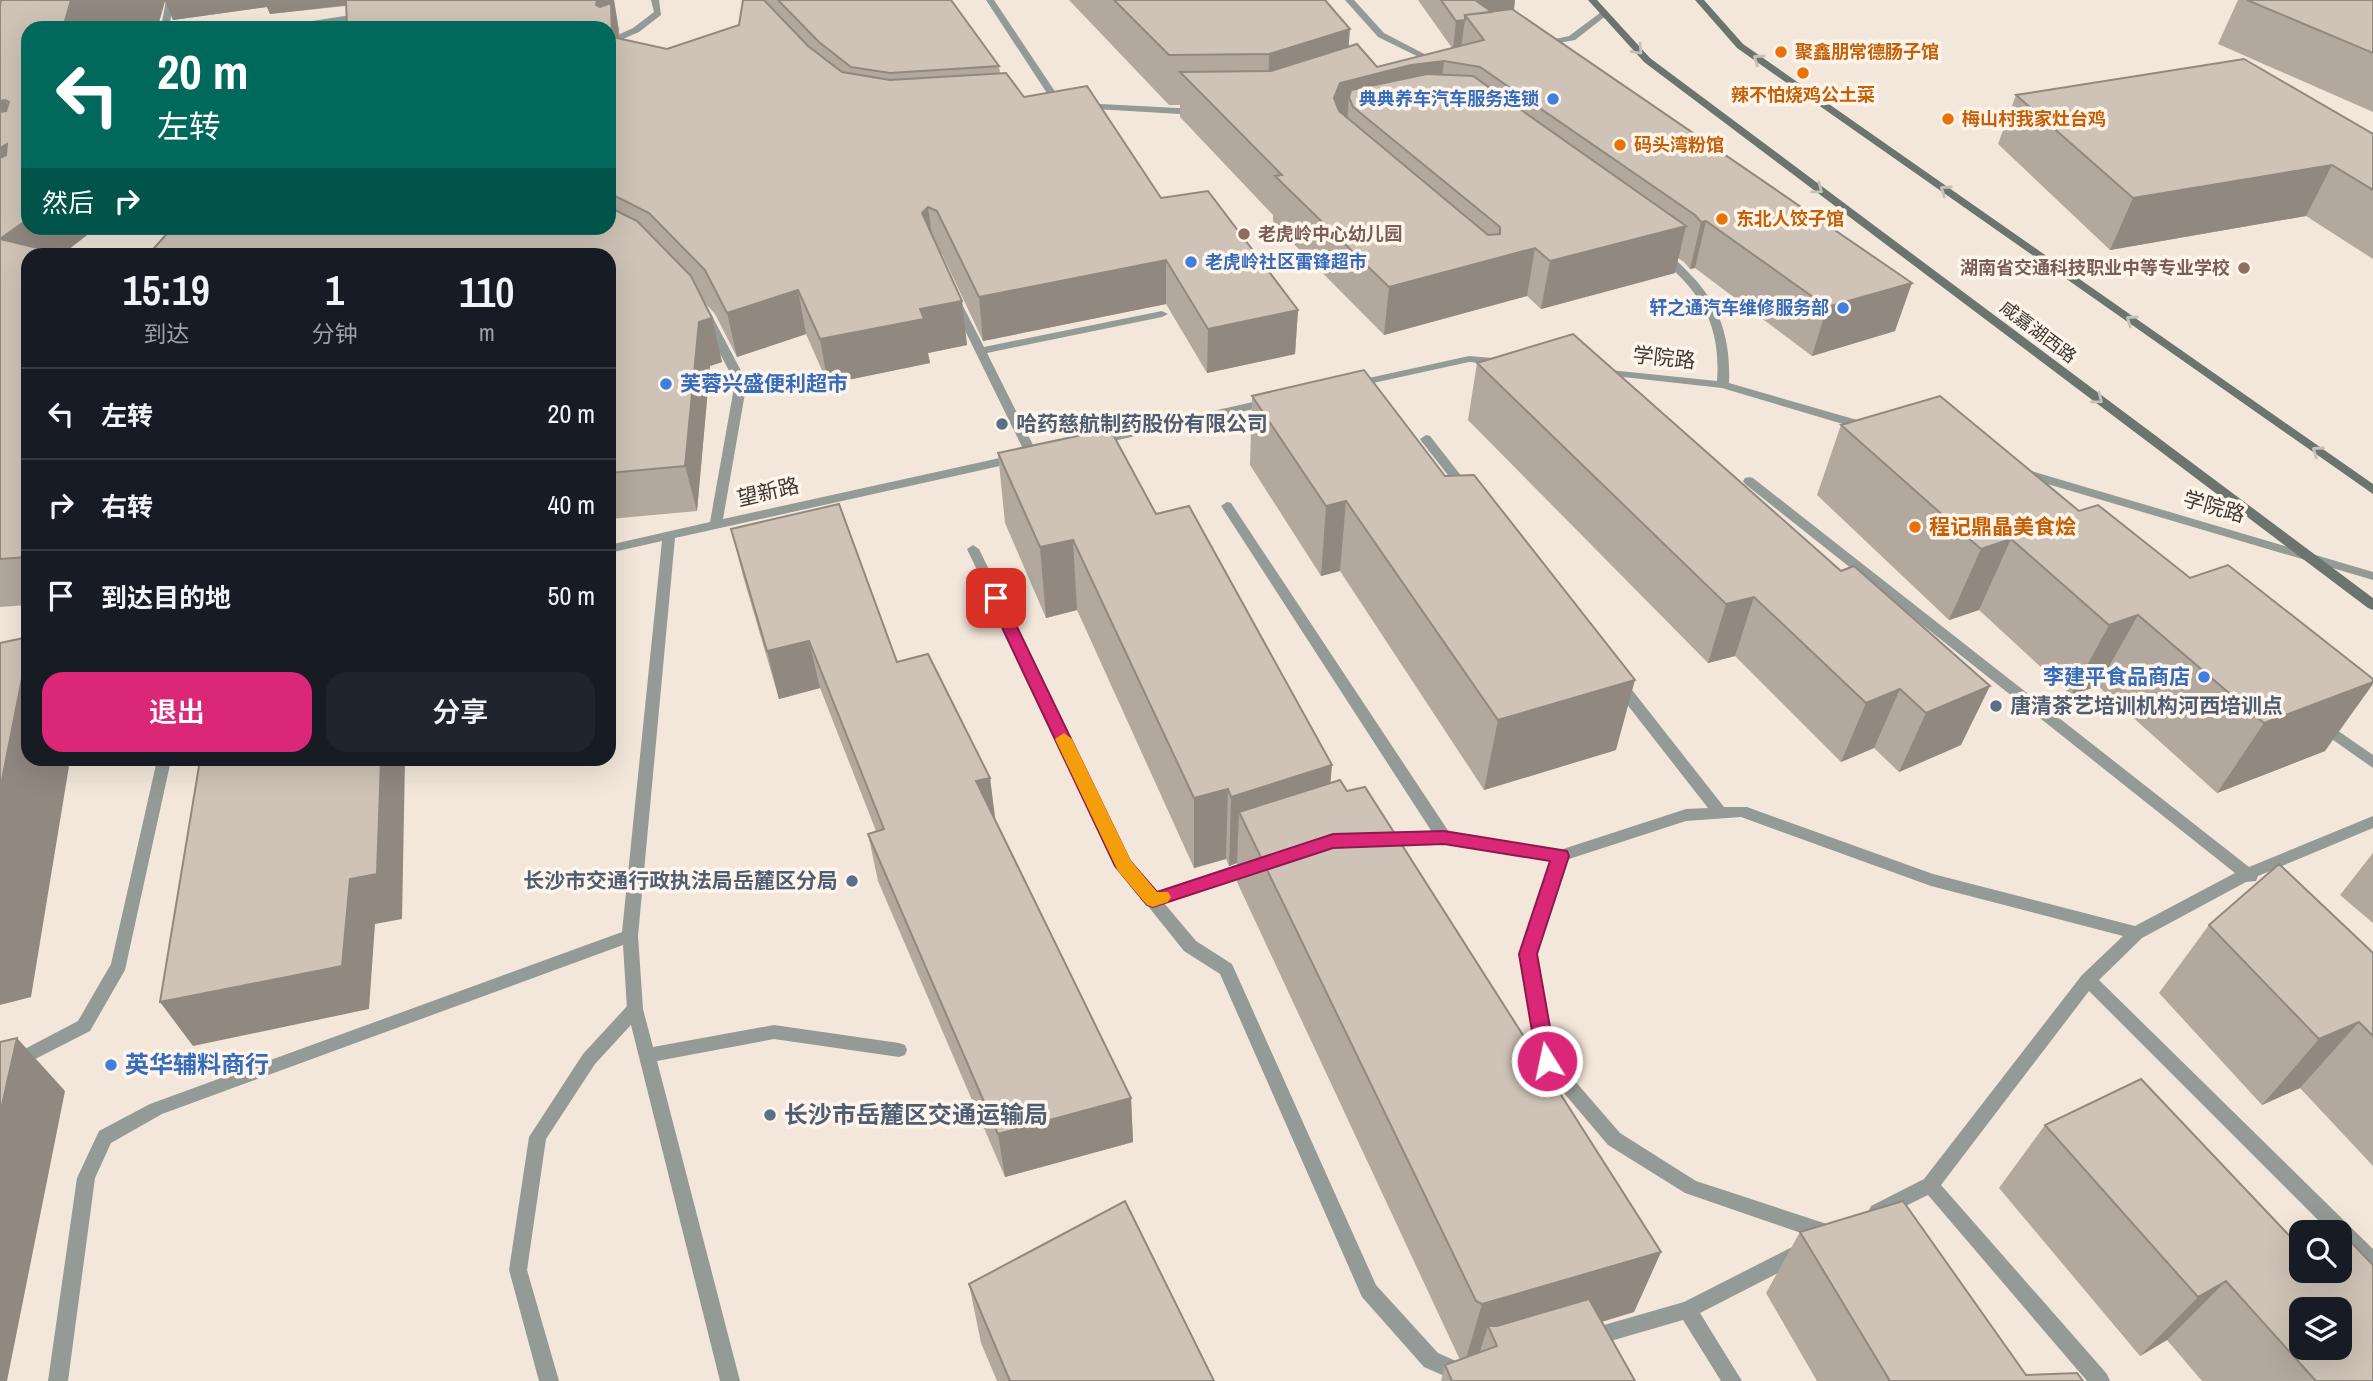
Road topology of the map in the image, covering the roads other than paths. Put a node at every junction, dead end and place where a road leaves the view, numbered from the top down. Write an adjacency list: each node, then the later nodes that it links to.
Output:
1 (170, 0): 9 (street)
2 (655, 0): 11 (street)
3 (990, 0): 16 (street)
4 (1349, 0): 14 (street)
5 (1592, 0): 8 (main road, 咸嘉湖西路)
6 (1699, 0): 36 (main road, one-way to 6)
7 (377, 13): 10 (street)
8 (1604, 13): 12 (street); 43 (main road, 咸嘉湖西路, one-way to 43)
9 (166, 21)
10 (328, 21)
11 (616, 39)
12 (1532, 44)
13 (1441, 57): 14 (street)
14 (1428, 58): 15 (street)
15 (1414, 63)
16 (1059, 105): 17 (street); 18 (street)
17 (1045, 106)
18 (1207, 111)
19 (1656, 250): 26 (street)
20 (951, 292): 23 (street)
21 (700, 308): 39 (street)
22 (1162, 314): 23 (street)
23 (982, 351): 33 (street)
24 (1523, 364): 27 (street)
25 (1590, 371): 26 (street, 学院路)
26 (1723, 385): 29 (street, 学院路)
27 (1346, 386)
28 (1278, 401): 31 (street)
29 (1883, 432)
30 (1426, 439): 37 (street)
31 (1086, 443)
32 (1045, 452): 33 (street)
33 (1032, 455): 39 (street, 望新路)
34 (2003, 467): 43 (street, 学院路)
35 (1749, 481): 56 (street)
36 (2373, 490)
37 (1478, 505)
38 (1227, 506): 52 (street)
39 (716, 525): 40 (street, 望新路)
40 (669, 535): 41 (street, 望新路); 60 (street)
41 (616, 547)
42 (972, 549): 58 (street)
43 (2310, 557): 44 (street, 学院路); 45 (main road, 咸嘉湖西路)
44 (2373, 576)
45 (2373, 605)
46 (1608, 670): 50 (street)
47 (2307, 713): 48 (street)
48 (2373, 763)
49 (163, 766): 65 (street)
50 (1721, 813): 54 (street); 59 (street)
51 (2373, 822): 56 (street)
52 (1444, 837): 53 (street); 54 (street)
53 (1361, 840)
54 (1560, 856): 67 (street)
55 (1269, 862): 58 (street)
56 (2247, 874): 57 (street); 59 (street)
57 (2268, 891)
58 (1153, 900): 74 (street)
59 (2136, 933): 61 (street)
60 (629, 936): 62 (street); 71 (street)
61 (2088, 980): 66 (street); 68 (street)
62 (635, 1009): 64 (street); 72 (street)
63 (899, 1050): 64 (street)
64 (648, 1055): 73 (street)
65 (0, 1070)
66 (1930, 1185): 67 (street); 76 (street)
67 (1845, 1229): 69 (street)
68 (2373, 1262)
69 (1687, 1310): 70 (street); 75 (street)
70 (1569, 1345)
71 (58, 1381)
72 (549, 1381)
73 (730, 1381)
74 (1445, 1381)
75 (1732, 1381)
76 (2100, 1381)

